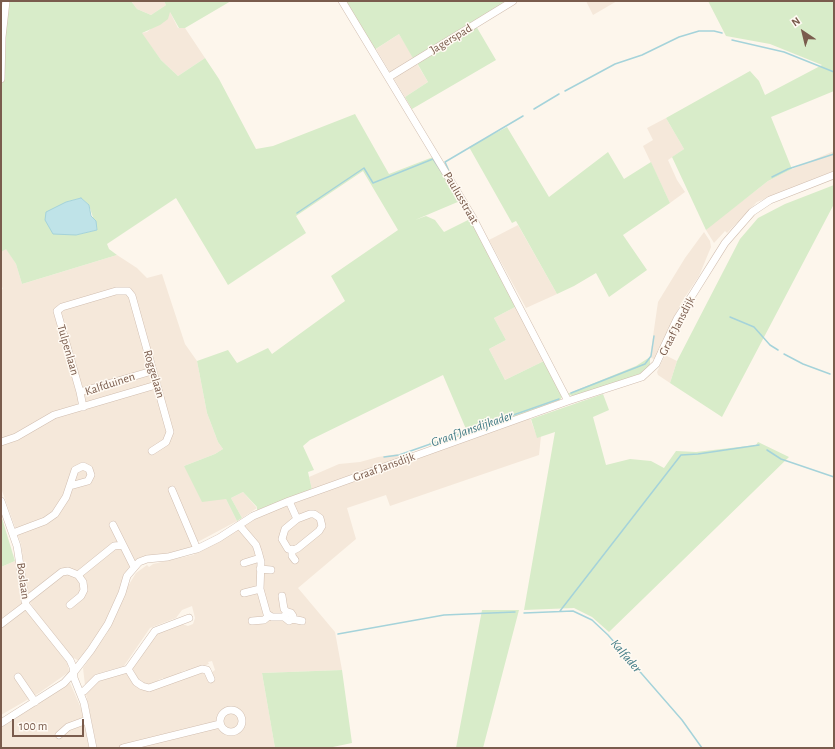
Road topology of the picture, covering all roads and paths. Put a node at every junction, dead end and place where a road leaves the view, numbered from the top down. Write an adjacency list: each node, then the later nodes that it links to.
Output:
1 (6, 1): 5 (street)
2 (342, 1): 4 (street, Paulusstraat)
3 (513, 1): 4 (street, Jagerspad)
4 (389, 77): 11 (street, Paulusstraat)
5 (1, 79)
6 (834, 175): 11 (street, Graaf Jansdijk)
7 (128, 291): 8 (street, Roggelaan); 10 (street, Tulpenlaan)
8 (152, 371): 9 (street, Roggelaan); 10 (street, Kalfduinen)
9 (156, 385): 12 (street, Kalfduinen); 14 (street, Roggelaan)
10 (80, 392): 12 (street, Kalfduinen)
11 (568, 401): 18 (street, Graaf Jansdijk)
12 (83, 407): 13 (street, Kalfduinen)
13 (1, 442)
14 (152, 452)
15 (70, 486): 22 (street)
16 (172, 490): 24 (street)
17 (1, 501): 22 (street, Boslaan)
18 (289, 501): 19 (street); 21 (street, Graaf Jansdijk)
19 (297, 519): 25 (street); 25 (street)
20 (113, 524): 23 (street)
21 (239, 525): 24 (street, Graaf Jansdijk); 26 (street)
22 (13, 533): 36 (street, Boslaan)
23 (123, 545): 29 (street); 32 (street)
24 (197, 549): 29 (street, Graaf Jansdijk)
25 (292, 549): 27 (street)
26 (260, 558): 28 (street); 30 (street)
27 (295, 560)
28 (244, 563)
29 (134, 567): 45 (street)
30 (260, 570): 31 (street); 33 (street)
31 (271, 570)
32 (78, 575): 36 (street); 37 (street)
33 (260, 589): 34 (street); 38 (street)
34 (244, 593)
35 (282, 596): 39 (street)
36 (26, 603): 43 (street); 45 (street, Boslaan)
37 (70, 605)
38 (269, 616): 39 (street); 41 (street)
39 (288, 616): 42 (street)
40 (189, 618): 44 (street)
41 (252, 621)
42 (302, 621)
43 (1, 624)
44 (128, 669): 47 (street); 48 (street)
45 (74, 672): 48 (street, Boslaan); 49 (street)
46 (18, 677): 49 (street)
47 (211, 679)
48 (80, 692): 50 (street, Boslaan)
49 (35, 702): 51 (street)
50 (87, 720): 53 (street); 54 (street, Boslaan)
51 (1, 723)
52 (220, 724): 55 (street)
53 (59, 735)
54 (93, 748)
55 (123, 748)

